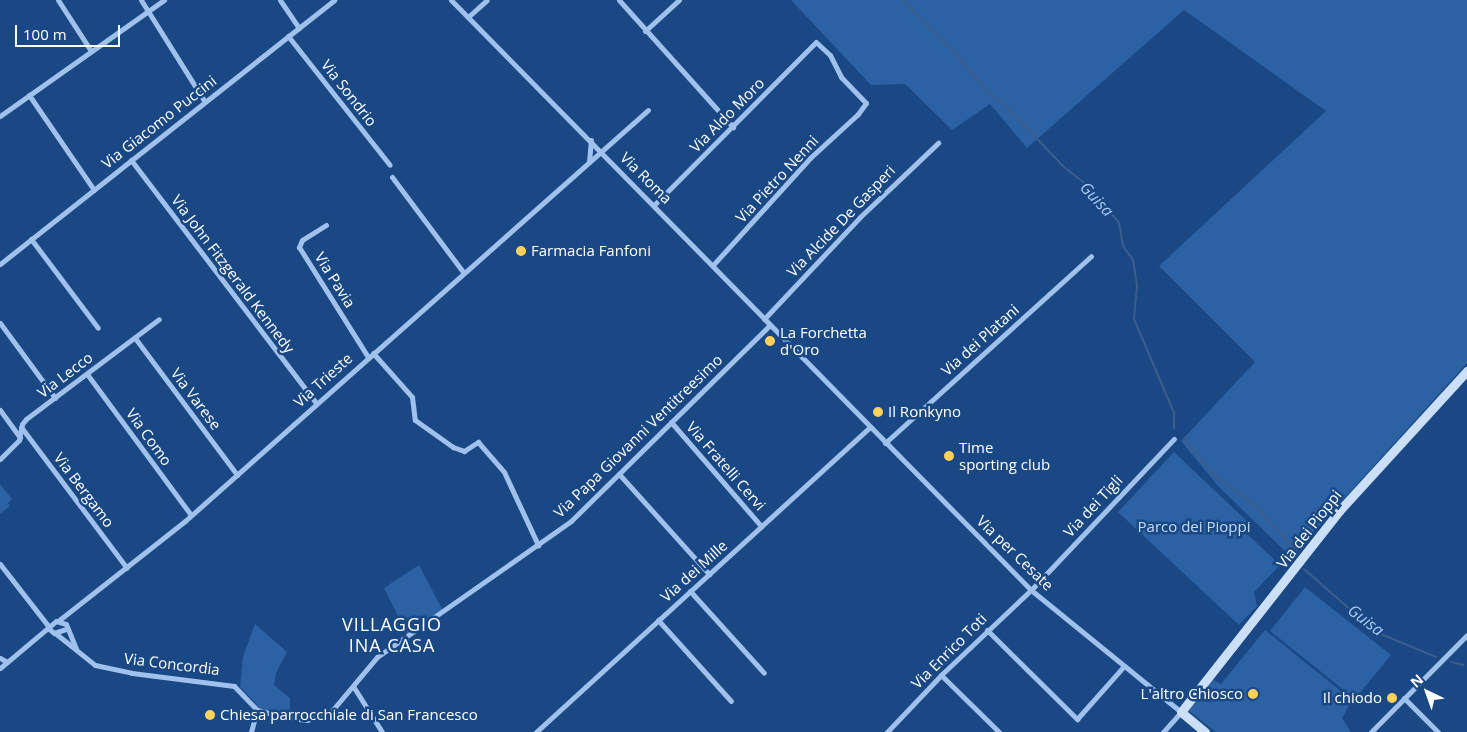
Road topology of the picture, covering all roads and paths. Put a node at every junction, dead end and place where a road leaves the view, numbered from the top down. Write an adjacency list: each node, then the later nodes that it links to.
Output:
1 (58, 0): 16 (street)
2 (141, 0): 10 (street)
3 (164, 0): 10 (street)
4 (280, 0): 12 (street)
5 (334, 0): 12 (street, Via Giacomo Puccini)
6 (451, 0): 11 (street, Via Roma)
7 (487, 0): 11 (street)
8 (619, 0): 13 (street)
9 (679, 0): 13 (street)
10 (148, 10): 16 (street); 18 (street)
11 (468, 17): 22 (street, Via Roma)
12 (299, 28): 14 (street, Via Giacomo Puccini)
13 (645, 32): 21 (street)
14 (288, 36): 18 (street, Via Giacomo Puccini); 27 (street, Via Sondrio)
15 (816, 42): 21 (street, Via Aldo Moro); 35 (street, Via Pietro Nenni)
16 (91, 50): 17 (street)
17 (29, 96): 20 (street); 29 (street)
18 (205, 102): 25 (street, Via Giacomo Puccini)
19 (648, 110): 24 (street, Via Trieste)
20 (0, 116)
21 (733, 127): 30 (street, Via Aldo Moro)
22 (592, 140): 24 (street, Via Roma); 26 (street)
23 (938, 143): 38 (street, Via Alcide De Gasperi)
24 (601, 151): 26 (street, Via Trieste); 30 (street, Via Roma)
25 (131, 160): 29 (street, Via Giacomo Puccini); 48 (street, Via John Fitzgerald Kennedy)
26 (589, 162): 36 (street, Via Trieste)
27 (390, 165)
28 (392, 177): 36 (street)
29 (94, 190): 32 (street, Via Giacomo Puccini)
30 (655, 204): 35 (street, Via Roma)
31 (326, 225): 43 (street, Via Pavia)
32 (31, 239): 34 (street, Via Giacomo Puccini); 41 (street)
33 (1091, 256): 55 (street, Via dei Platani)
34 (0, 264)
35 (713, 265): 38 (street, Via Roma)
36 (463, 272): 43 (street, Via Trieste)
37 (159, 319): 42 (street, Via Lecco)
38 (764, 319): 40 (street, Via Roma)
39 (0, 323): 47 (street)
40 (770, 325): 46 (street, Via Roma); 50 (street, Via Papa Giovanni Ventitreesimo)
41 (98, 328)
42 (135, 338): 45 (street, Via Lecco); 57 (street, Via Varese)
43 (370, 355): 48 (street, Via Trieste); 61 (street)
44 (1467, 371): 85 (street, Via dei Pioppi)
45 (87, 374): 47 (street, Via Lecco); 59 (street, Via Como)
46 (820, 377): 52 (street, Via per Cesate)
47 (55, 398): 51 (street, Via Lecco)
48 (316, 403): 57 (street, Via Trieste)
49 (0, 410): 53 (street)
50 (672, 422): 58 (street, Via Papa Giovanni Ventitreesimo); 60 (street, Via Fratelli Cervi)
51 (21, 427): 53 (street); 63 (street, Via Bergamo)
52 (869, 428): 55 (street, Via per Cesate); 60 (street, Via dei Mille)
53 (20, 438): 56 (street)
54 (1174, 439): 65 (street, Via dei Tigli)
55 (885, 443): 65 (street, Via per Cesate)
56 (0, 458)
57 (237, 474): 59 (street, Via Trieste)
58 (620, 474): 61 (street, Via Papa Giovanni Ventitreesimo); 64 (street)
59 (191, 516): 63 (street, Via Trieste)
60 (761, 526): 64 (street, Via dei Mille)
61 (538, 545): 81 (street, Via Papa Giovanni Ventitreesimo)
62 (0, 564): 71 (street, Via Concordia)
63 (127, 568): 67 (street, Via Trieste)
64 (709, 574): 66 (street, Via dei Mille)
65 (1031, 590): 72 (street, Via Enrico Toti); 77 (street, Via per Cesate)
66 (690, 591): 68 (street, Via dei Mille); 79 (street)
67 (70, 612): 69 (street, Via Trieste); 70 (street)
68 (658, 620): 83 (street); 88 (street, Via dei Mille)
69 (58, 621): 70 (street); 71 (street, Via Trieste)
70 (66, 627): 71 (street); 74 (street, Via Concordia)
71 (50, 630): 74 (street, Via Concordia); 76 (street)
72 (988, 630): 77 (street); 80 (street, Via Enrico Toti)
73 (1467, 635): 82 (street)
74 (78, 652): 84 (street, Via Concordia)
75 (0, 658): 76 (street)
76 (7, 662): 78 (street)
77 (1124, 666): 85 (street, Via per Cesate)
78 (0, 668)
79 (764, 673)
80 (941, 675): 89 (street, Via Enrico Toti); 90 (street)
81 (353, 686): 84 (street, Via Papa Giovanni Ventitreesimo); 87 (street)
82 (1404, 698): 93 (street); 94 (street)
83 (731, 701)
84 (258, 710): 86 (street)
85 (1181, 712): 91 (street); 92 (street, Via per Cesate)
86 (251, 732)
87 (382, 732)
88 (536, 732)
89 (886, 732)
90 (999, 732)
91 (1163, 732)
92 (1205, 732)
93 (1371, 732)
94 (1438, 732)

